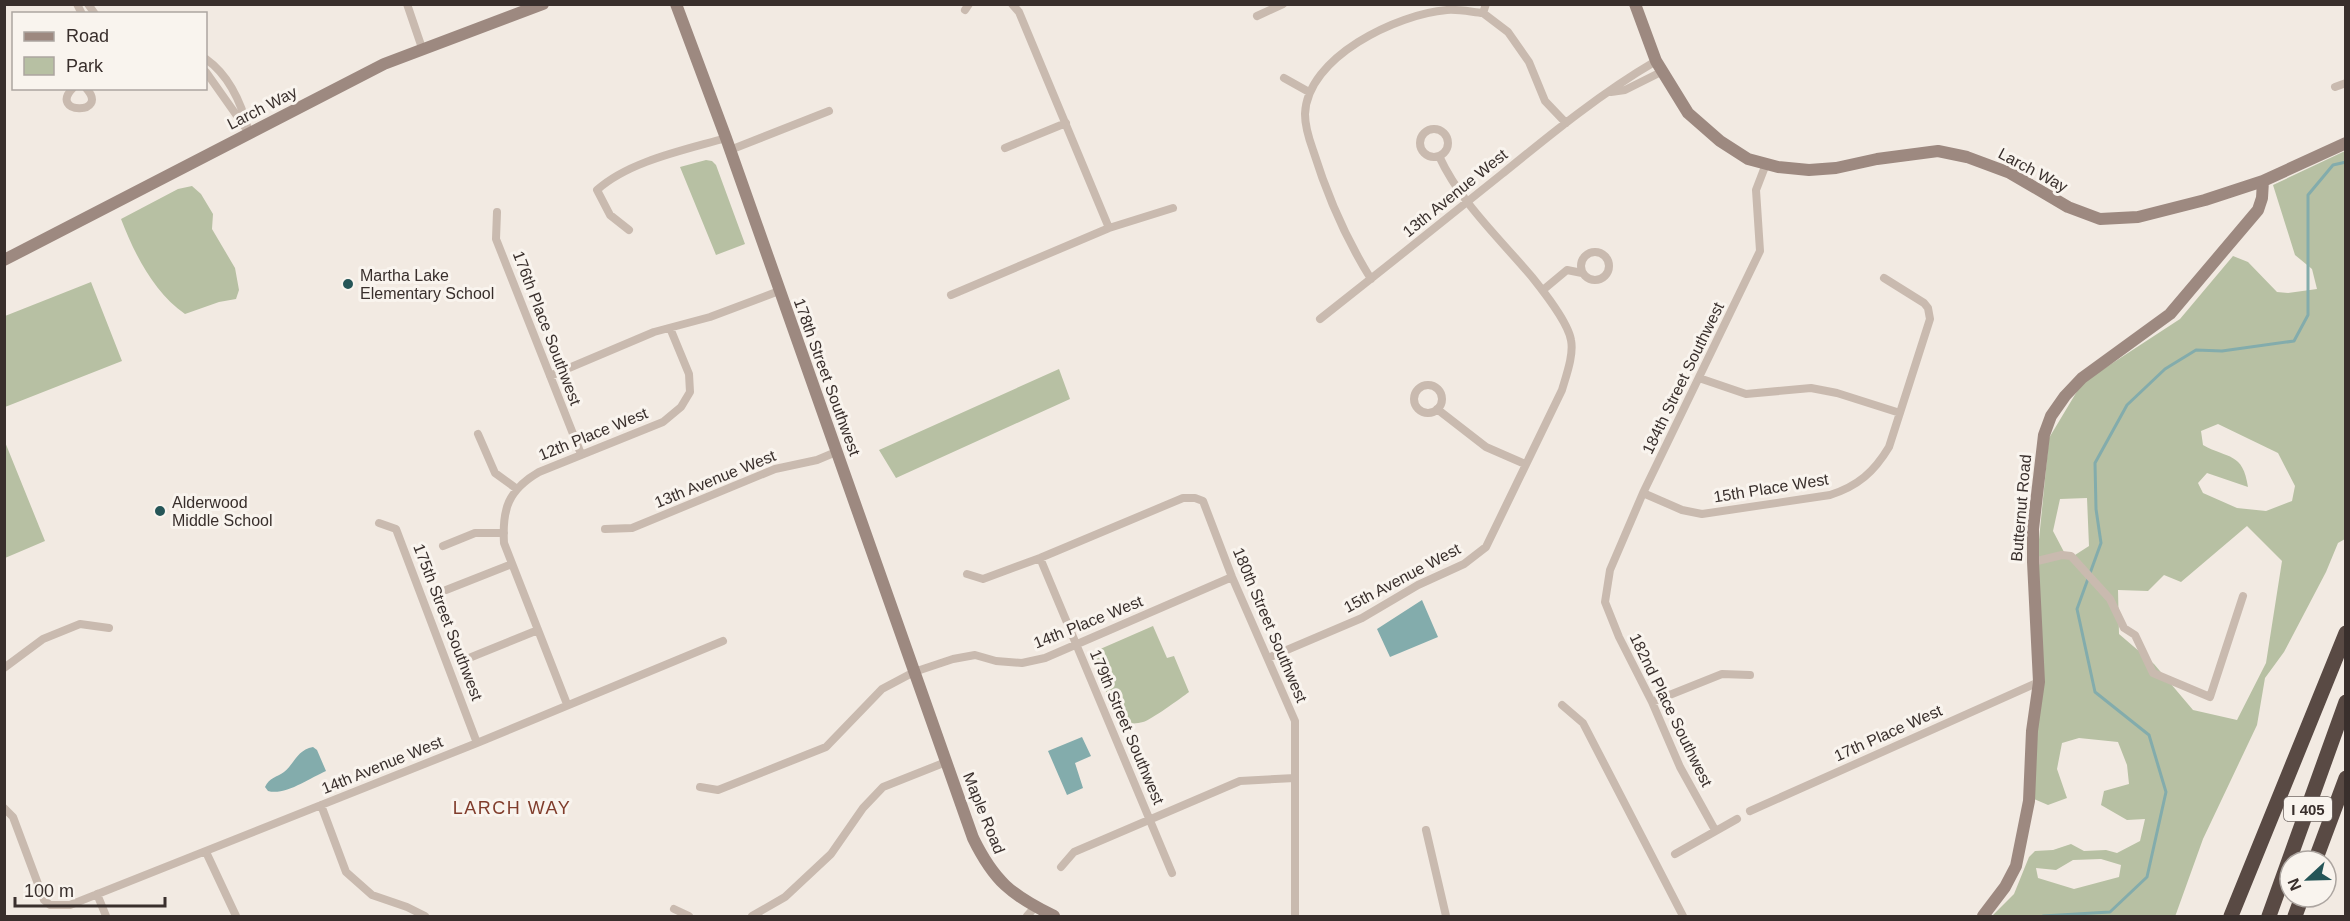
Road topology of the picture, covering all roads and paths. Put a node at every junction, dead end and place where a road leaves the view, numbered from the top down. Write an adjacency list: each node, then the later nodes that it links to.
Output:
1 (407, 4): 10 (street)
2 (543, 4): 7 (street, Larch Way)
3 (676, 4): 25 (street, 178th Street Southwest)
4 (1012, 4): 21 (street)
5 (1283, 4): 9 (street)
6 (1635, 4): 12 (street, Larch Way)
7 (530, 7): 10 (street, Larch Way)
8 (1485, 9): 19 (street); 22 (street)
9 (1257, 16)
10 (423, 48): 23 (street, Larch Way)
11 (207, 60): 23 (street)
12 (1659, 66): 22 (street, 13th Avenue West); 28 (street, Larch Way)
13 (207, 73): 23 (street)
14 (1284, 78): 19 (street)
15 (2346, 83): 16 (street)
16 (2336, 87)
17 (71, 90): 18 (street)
18 (88, 90)
19 (1309, 92): 38 (street)
20 (829, 111): 25 (street)
21 (1066, 123): 26 (street); 33 (street)
22 (1566, 123): 30 (street, 13th Avenue West)
23 (249, 133): 35 (street, Larch Way)
24 (2346, 143): 29 (street, Larch Way)
25 (728, 144): 34 (street); 40 (street, 178th Street Southwest)
26 (1005, 147)
27 (1439, 156): 30 (street, 15th Avenue West)
28 (1766, 164): 29 (street, Larch Way); 45 (street, 184th Street Southwest)
29 (2263, 181): 59 (street, Butternut Road)
30 (1468, 201): 38 (street, 13th Avenue West); 39 (street, 15th Avenue West)
31 (1173, 208): 33 (street)
32 (497, 212): 44 (street, 176th Place Southwest)
33 (1109, 228): 41 (street)
34 (629, 230)
35 (4, 260)
36 (1582, 273): 39 (street)
37 (1884, 278): 47 (street, 15th Place West)
38 (1371, 279): 42 (street, 13th Avenue West)
39 (1543, 290): 51 (street, 15th Avenue West)
40 (779, 291): 43 (street); 49 (street, 178th Street Southwest)
41 (951, 295)
42 (1320, 319)
43 (670, 328): 44 (street); 50 (street, 12th Place West)
44 (550, 376): 50 (street, 176th Place Southwest)
45 (1700, 378): 47 (street); 53 (street, 184th Street Southwest)
46 (1437, 409): 51 (street)
47 (1900, 413): 53 (street, 15th Place West)
48 (478, 434): 52 (street)
49 (836, 452): 55 (street, 13th Avenue West); 74 (street, 178th Street Southwest)
50 (581, 454): 52 (street, 12th Place West)
51 (1525, 464): 72 (street, 15th Avenue West)
52 (517, 489): 56 (street, 12th Place West)
53 (1643, 493): 65 (street, 184th Street Southwest)
54 (379, 523): 81 (street, 175th Street Southwest)
55 (604, 529)
56 (504, 532): 57 (street); 60 (street)
57 (443, 546)
58 (1040, 558): 61 (street); 62 (street, 180th Street Southwest); 70 (street, 179th Street Southwest)
59 (2032, 562): 64 (street); 76 (street, Butternut Road)
60 (512, 564): 63 (street); 67 (street)
61 (967, 574)
62 (1232, 578): 70 (street, 14th Place West); 72 (street, 180th Street Southwest)
63 (446, 590)
64 (2244, 596)
65 (1605, 602): 77 (street, 182nd Place Southwest)
66 (109, 628): 73 (street)
67 (538, 630): 71 (street); 79 (street)
68 (2346, 633): 111 (highway)
69 (723, 641): 79 (street, 14th Avenue West)
70 (1076, 645): 74 (street, 14th Place West); 89 (street, 179th Street Southwest)
71 (469, 658)
72 (1268, 658): 83 (street, 180th Street Southwest)
73 (4, 668)
74 (914, 672): 82 (street, 178th Street Southwest); 85 (street, 14th Place West)
75 (1750, 675): 77 (street)
76 (2039, 682): 88 (street, 17th Place West); 110 (street, Butternut Road)
77 (1653, 702): 92 (street, 182nd Place Southwest)
78 (2346, 702): 112 (highway, I 405)
79 (567, 704): 81 (street, 14th Avenue West)
80 (1562, 705): 109 (street)
81 (477, 744): 86 (street, 14th Avenue West)
82 (946, 762): 100 (street, Maple Road); 105 (street)
83 (1295, 778): 89 (street); 107 (street, 180th Street Southwest)
84 (2346, 778): 93 (highway, I 405)
85 (700, 787)
86 (321, 805): 94 (street, 14th Avenue West); 103 (street)
87 (4, 808): 98 (street, 14th Avenue West)
88 (1750, 811)
89 (1149, 819): 96 (street); 97 (street, 179th Street Southwest)
90 (1737, 819): 92 (street)
91 (1426, 830): 108 (street)
92 (1715, 830): 95 (street)
93 (2319, 849)
94 (206, 852): 98 (street, 14th Avenue West); 102 (street)
95 (1675, 854)
96 (1061, 867)
97 (1172, 873)
98 (98, 894): 101 (street)
99 (674, 909): 104 (street)
100 (1031, 912): 106 (street, Maple Road)
101 (106, 916)
102 (236, 916)
103 (425, 916)
104 (689, 916)
105 (752, 916)
106 (1054, 916)
107 (1295, 916)
108 (1446, 916)
109 (1683, 916)
110 (1983, 916)
111 (2231, 916)
112 (2269, 916)

